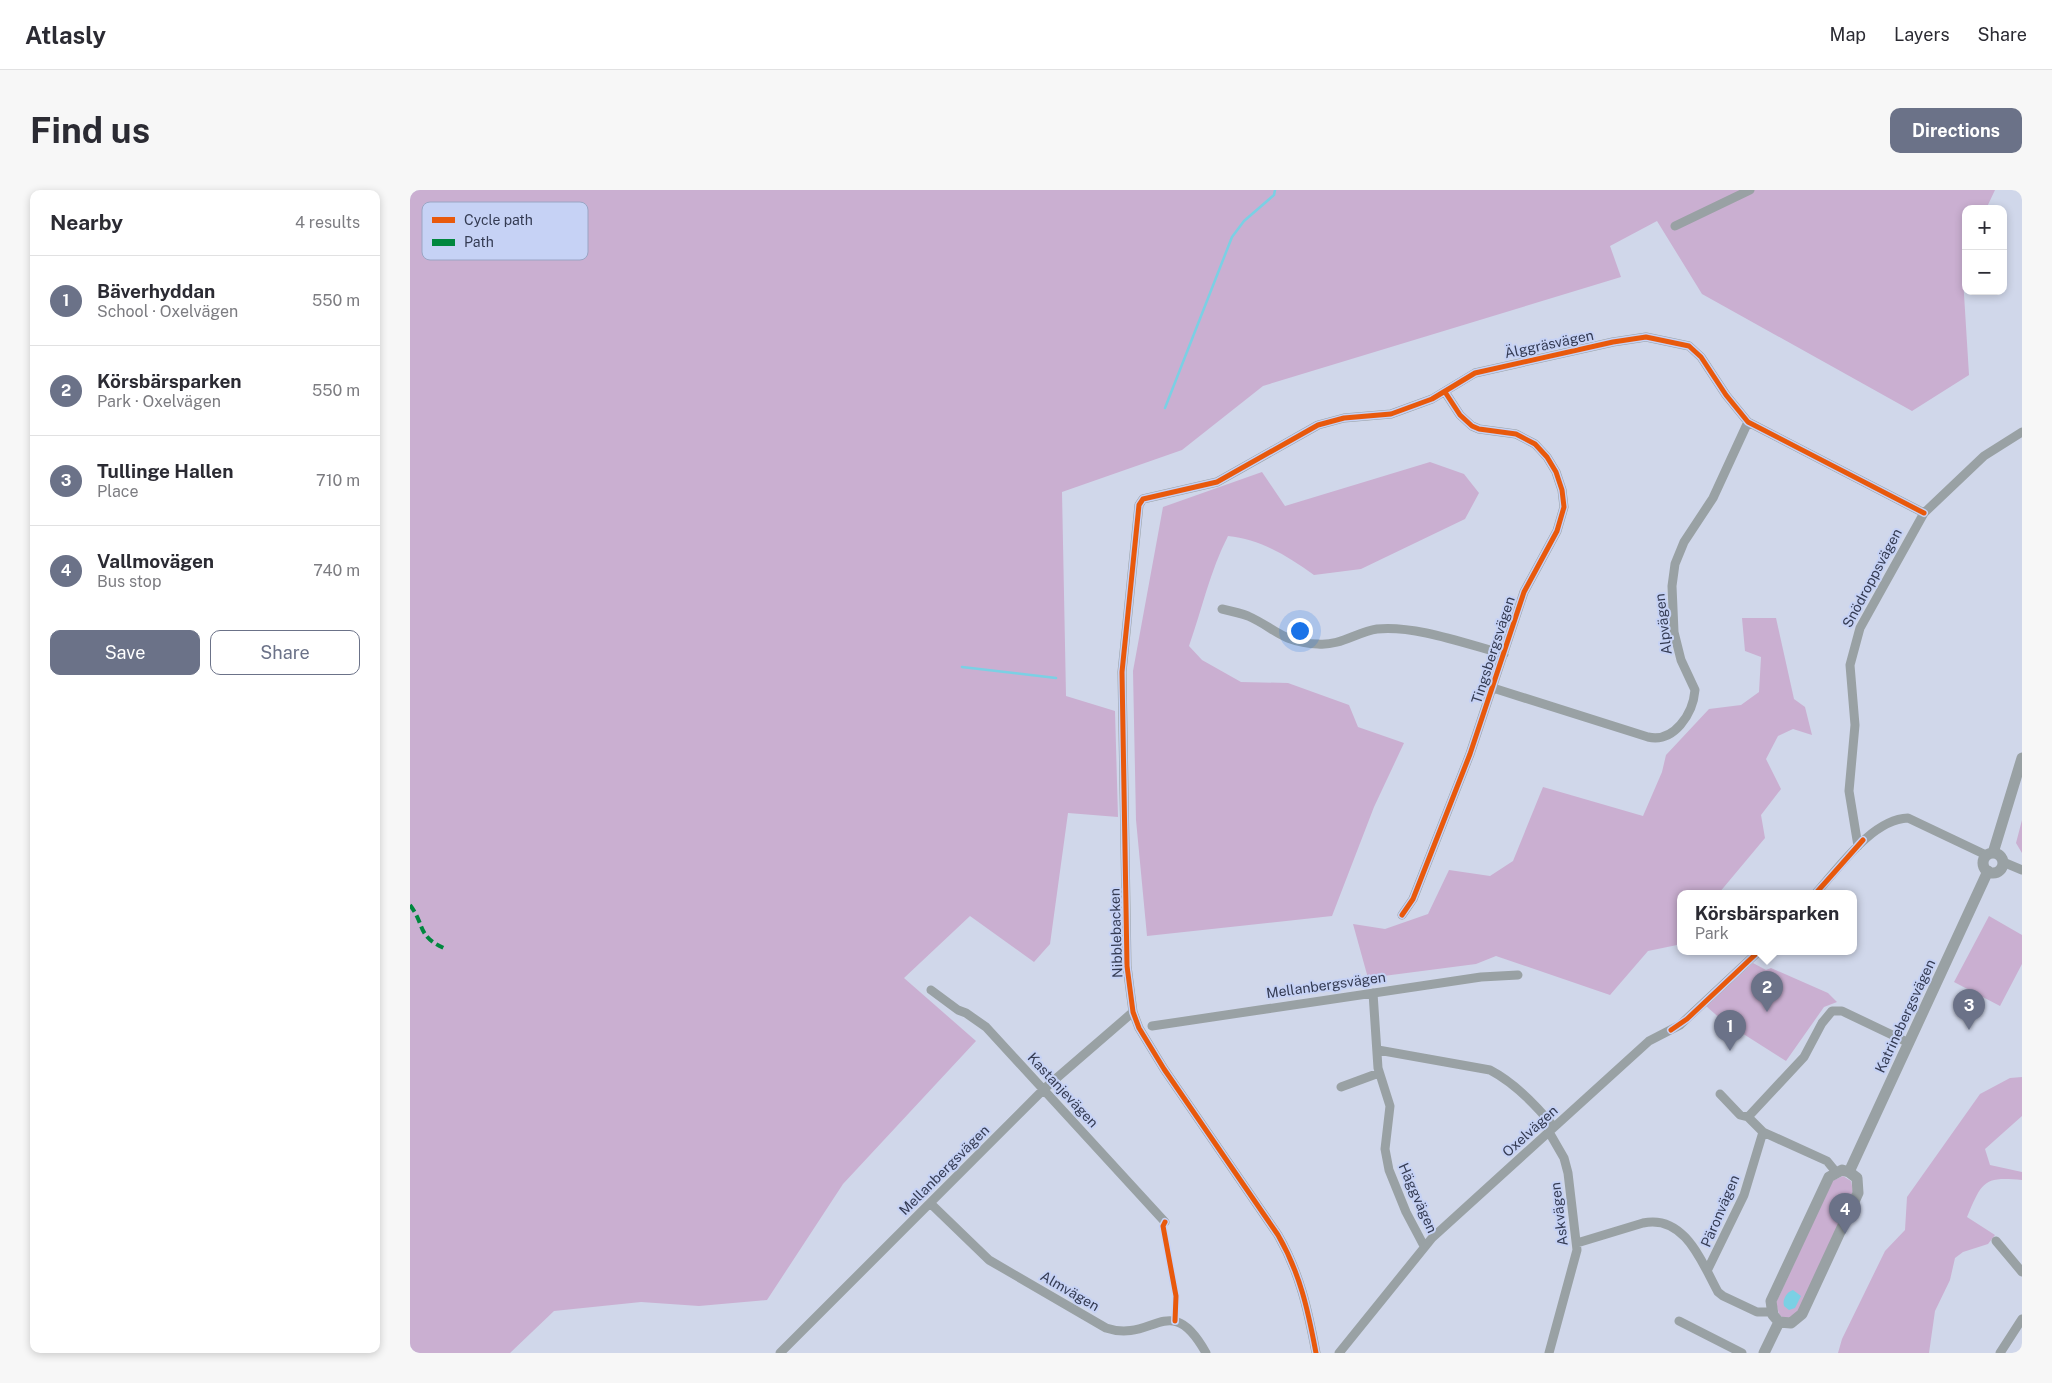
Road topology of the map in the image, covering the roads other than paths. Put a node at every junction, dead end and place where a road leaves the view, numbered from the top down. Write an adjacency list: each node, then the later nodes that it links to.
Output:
1 (1750, 190): 2 (street)
2 (1675, 226)
3 (1445, 392): 4 (street, Älggräsvägen); 6 (street, Älggräsvägen); 9 (street, Tingsbergsvägen)
4 (1748, 422): 7 (street, Älggräsvägen); 10 (street, Alpvägen)
5 (2022, 432): 7 (street, Snödroppsvägen)
6 (1147, 496): 23 (street, Nibblebacken)
7 (1924, 513): 12 (street, Snödroppsvägen)
8 (1222, 609): 9 (street)
9 (1504, 654): 10 (street, Tingsbergsvägen)
10 (1493, 688): 18 (street, Tingsbergsvägen)
11 (2022, 758): 13 (street)
12 (1861, 843): 13 (street); 17 (street)
13 (1990, 854): 14 (street); 16 (street)
14 (2002, 862): 15 (street); 16 (street)
15 (2022, 870)
16 (1988, 871): 25 (street, Katrinebergsvägen)
17 (1819, 890)
18 (1402, 915)
19 (1755, 955): 32 (street, Oxelvägen)
20 (1518, 975): 22 (street, Mellanbergsvägen)
21 (931, 990): 29 (street, Kastanjevägen)
22 (1373, 993): 24 (street, Mellanbergsvägen); 26 (street, Häggvägen)
23 (1133, 1012): 29 (street, Mellanbergsvägen); 49 (street, Nibblebacken)
24 (1152, 1026)
25 (1909, 1043): 31 (street); 35 (street, Katrinebergsvägen)
26 (1378, 1050): 27 (street, Häggvägen); 32 (street, Askvägen)
27 (1380, 1073): 28 (street); 40 (street, Häggvägen)
28 (1341, 1086)
29 (1044, 1089): 36 (street, Mellanbergsvägen); 37 (street, Kastanjevägen)
30 (1720, 1094): 31 (street)
31 (1748, 1117): 33 (street)
32 (1552, 1130): 39 (street, Askvägen); 40 (street, Oxelvägen)
33 (1764, 1132): 34 (street); 41 (street, Päronvägen)
34 (1836, 1172): 35 (street); 43 (street)
35 (1849, 1172): 46 (street)
36 (930, 1203): 47 (street, Mellanbergsvägen); 48 (street, Almvägen)
37 (1166, 1222)
38 (1996, 1241): 42 (street)
39 (1577, 1244): 41 (street); 51 (street, Askvägen)
40 (1424, 1246): 50 (street, Oxelvägen)
41 (1707, 1271): 43 (street)
42 (2022, 1272)
43 (1772, 1312): 46 (street)
44 (2022, 1319): 54 (street)
45 (1679, 1321): 52 (street)
46 (1779, 1322): 53 (street)
47 (780, 1353)
48 (1206, 1353)
49 (1316, 1353)
50 (1339, 1353)
51 (1550, 1353)
52 (1742, 1353)
53 (1764, 1353)
54 (2000, 1353)

